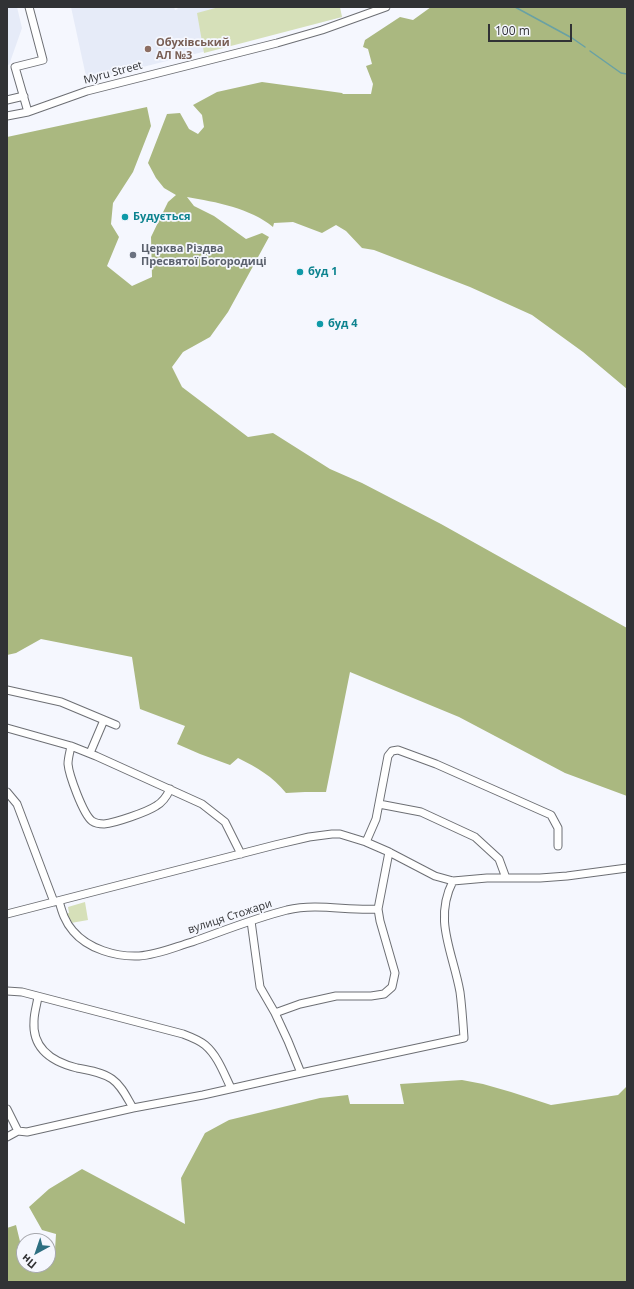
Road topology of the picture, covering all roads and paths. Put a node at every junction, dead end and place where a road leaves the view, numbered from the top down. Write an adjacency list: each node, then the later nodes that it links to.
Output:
1 (29, 7): 3 (street)
2 (386, 7): 5 (street, Myru Street)
3 (24, 96): 4 (street); 5 (street)
4 (7, 100)
5 (28, 112): 6 (street, Myru Street)
6 (7, 116)
7 (7, 690): 8 (street)
8 (104, 720): 9 (street); 12 (street)
9 (116, 725)
10 (7, 728): 11 (street)
11 (71, 746): 12 (street); 13 (street)
12 (90, 754): 13 (street)
13 (170, 789): 19 (street)
14 (7, 792): 23 (street, вулиця Стожари)
15 (379, 804): 16 (street); 17 (street); 21 (street)
16 (366, 842): 18 (street); 19 (street)
17 (558, 846)
18 (389, 852): 22 (street); 24 (street)
19 (241, 854): 23 (street)
20 (627, 868): 21 (street)
21 (506, 878): 22 (street)
22 (453, 881): 30 (street)
23 (56, 901): 25 (street); 26 (street, вулиця Стожари)
24 (378, 909): 26 (street, вулиця Стожари); 29 (street)
25 (7, 914)
26 (251, 921): 29 (street)
27 (7, 991): 28 (street)
28 (38, 997): 31 (street); 32 (street)
29 (275, 1013): 30 (street)
30 (301, 1072): 31 (street)
31 (231, 1088): 32 (street)
32 (133, 1108): 34 (street)
33 (7, 1109): 34 (street)
34 (18, 1131): 35 (street)
35 (7, 1137)

